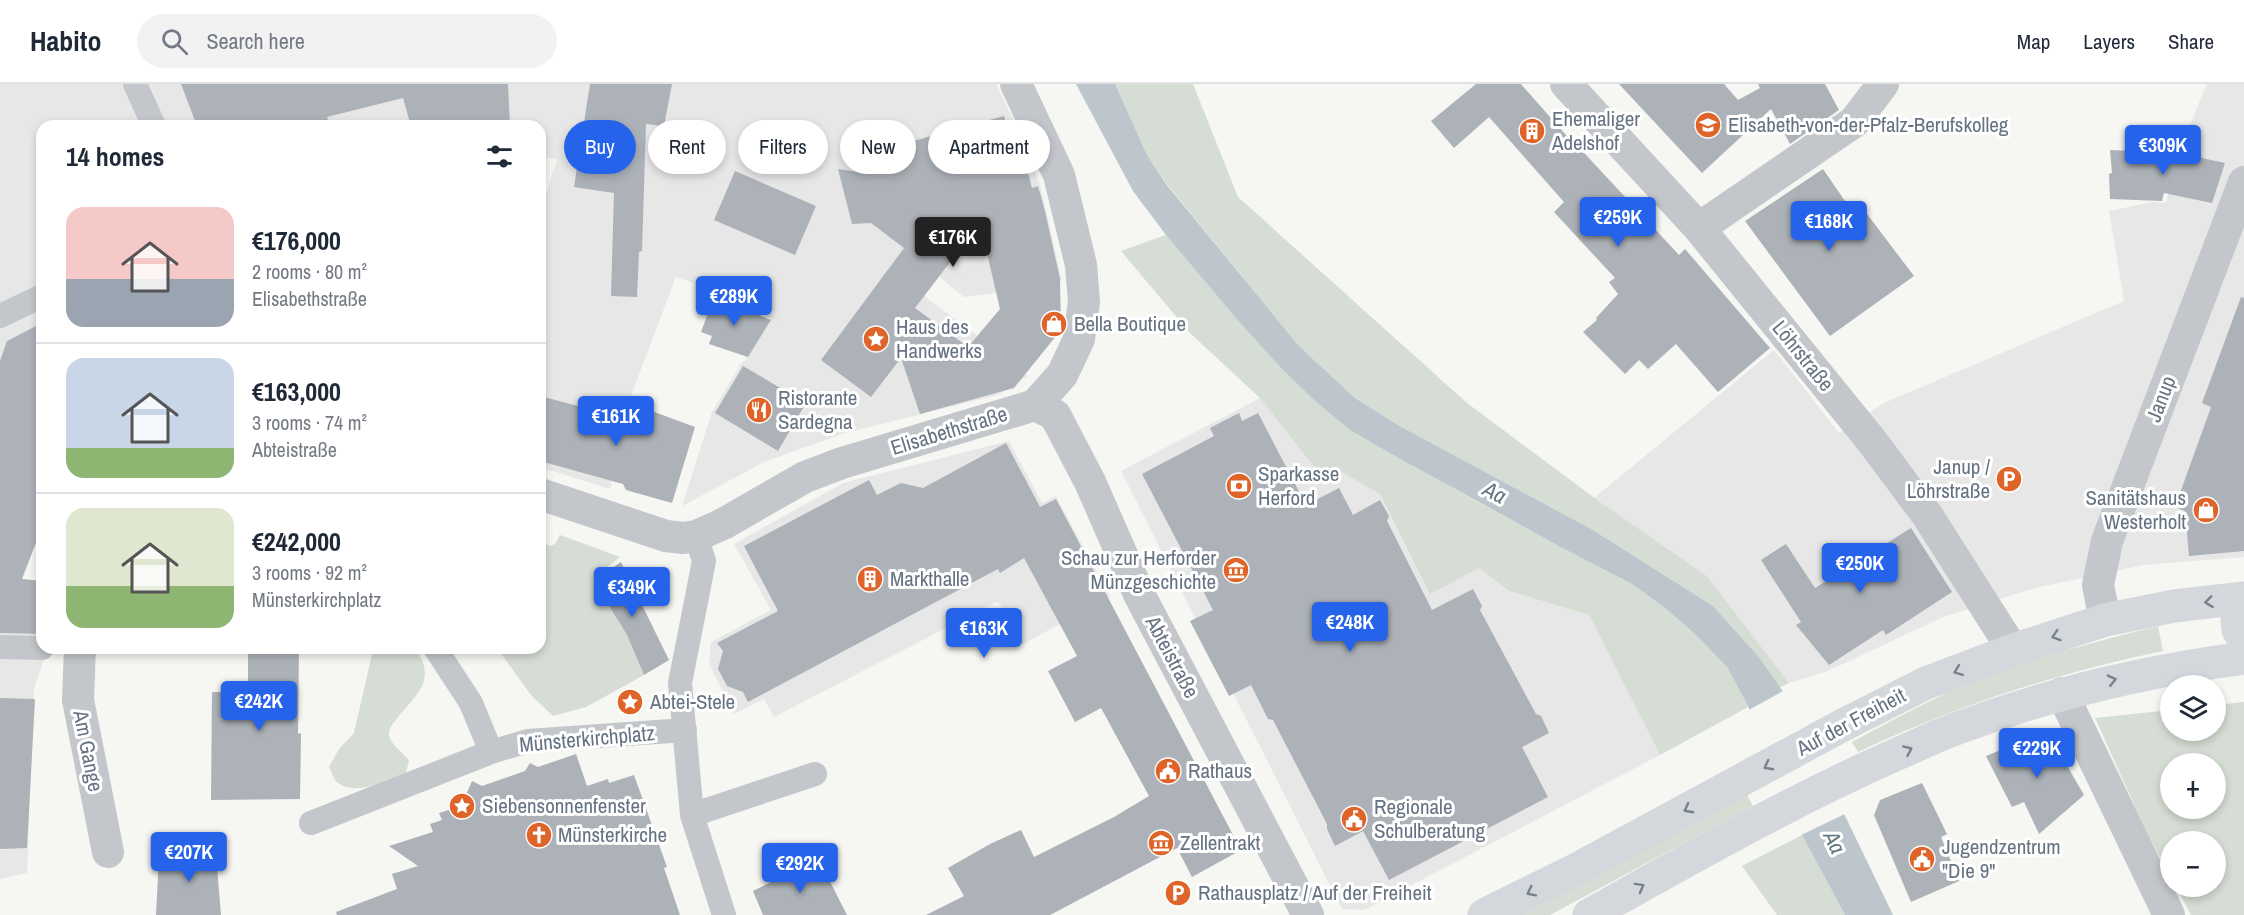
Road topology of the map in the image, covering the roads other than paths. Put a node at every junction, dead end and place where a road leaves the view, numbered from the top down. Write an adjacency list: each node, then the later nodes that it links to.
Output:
1 (135, 84): 5 (street)
2 (1016, 84): 10 (street, Elisabethstraße)
3 (1566, 84): 7 (street, Löhrstraße)
4 (1883, 84): 7 (street)
5 (151, 120)
6 (2244, 182): 15 (street, Janup)
7 (1699, 228): 19 (street, Löhrstraße)
8 (36, 299): 9 (street)
9 (0, 316)
10 (1035, 405): 12 (street, Elisabethstraße); 31 (street, Abteistraße)
11 (546, 496): 12 (street, Elisabethstraße)
12 (696, 536): 24 (street, Münsterkirchplatz)
13 (2244, 598): 15 (main road, Auf der Freiheit, one-way to 15)
14 (2244, 617): 16 (main road)
15 (2105, 620): 19 (main road, Auf der Freiheit, one-way to 19)
16 (2244, 639)
17 (0, 647): 18 (street)
18 (36, 648)
19 (2013, 650): 32 (main road, Auf der Freiheit, one-way to 32)
20 (80, 654): 29 (street, Am Gange)
21 (439, 654): 25 (street, Münsterkirchplatz)
22 (2244, 658): 23 (main road, one-way to 22)
23 (2062, 693): 33 (main road, one-way to 23); 34 (street)
24 (685, 730): 25 (street, Münsterkirchplatz); 27 (street, Münsterkirchplatz)
25 (491, 752): 28 (street, Münsterkirchplatz)
26 (815, 774): 27 (street)
27 (692, 815): 30 (street, Münsterkirchplatz)
28 (311, 823)
29 (108, 852)
30 (724, 915)
31 (1308, 915)
32 (1484, 915)
33 (1588, 915)
34 (2169, 915)

